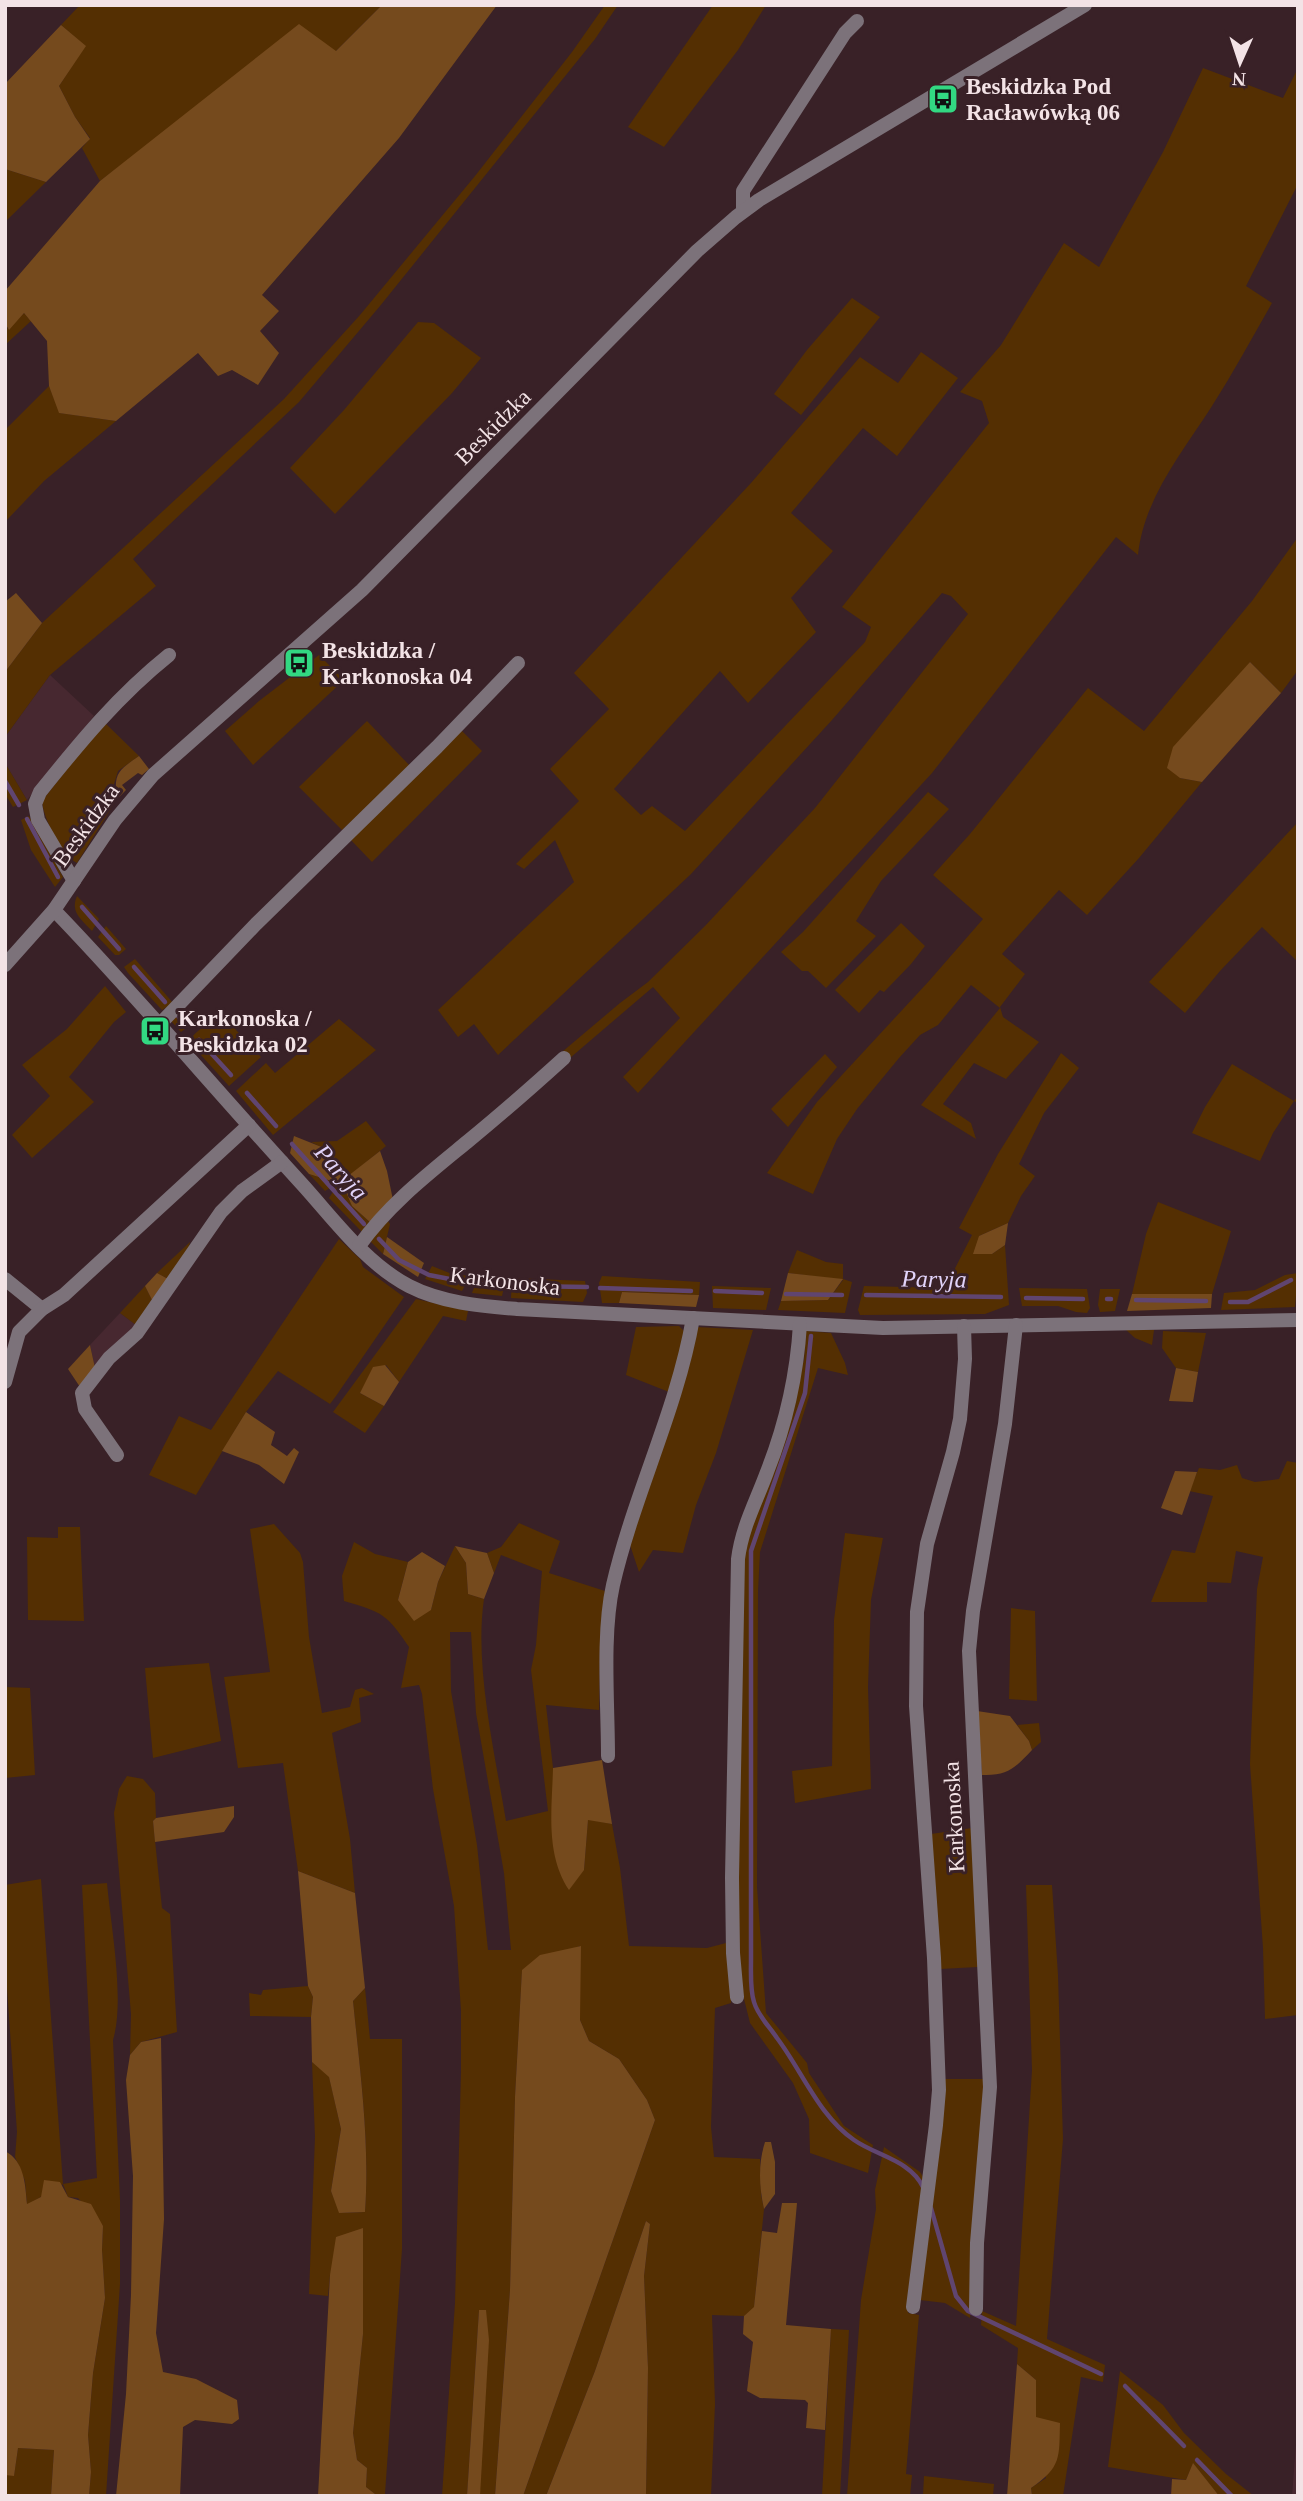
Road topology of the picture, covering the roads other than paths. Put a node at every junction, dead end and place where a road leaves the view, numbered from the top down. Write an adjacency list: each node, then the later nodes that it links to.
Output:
1 (1085, 5): 3 (street, Beskidzka)
2 (858, 21): 3 (street)
3 (743, 211): 6 (street, Beskidzka)
4 (169, 655): 6 (street)
5 (518, 663): 9 (street)
6 (74, 881): 7 (street, Beskidzka)
7 (54, 910): 8 (street, Beskidzka); 9 (street, Karkonoska)
8 (5, 965)
9 (160, 1024): 11 (street, Karkonoska)
10 (564, 1058): 13 (street)
11 (248, 1125): 12 (street, Karkonoska); 15 (street)
12 (282, 1162): 13 (street, Karkonoska); 22 (street)
13 (359, 1246): 16 (street, Karkonoska)
14 (5, 1279): 15 (street)
15 (42, 1309): 21 (street)
16 (693, 1318): 18 (street, Karkonoska); 23 (street)
17 (1298, 1320): 19 (street, Karkonoska)
18 (800, 1324): 20 (street, Karkonoska); 24 (street)
19 (1016, 1325): 20 (street, Karkonoska); 26 (street, Karkonoska)
20 (964, 1326): 25 (street, Karkonoska)
21 (5, 1382)
22 (117, 1455)
23 (608, 1756)
24 (737, 1997)
25 (913, 2307)
26 (976, 2309)

